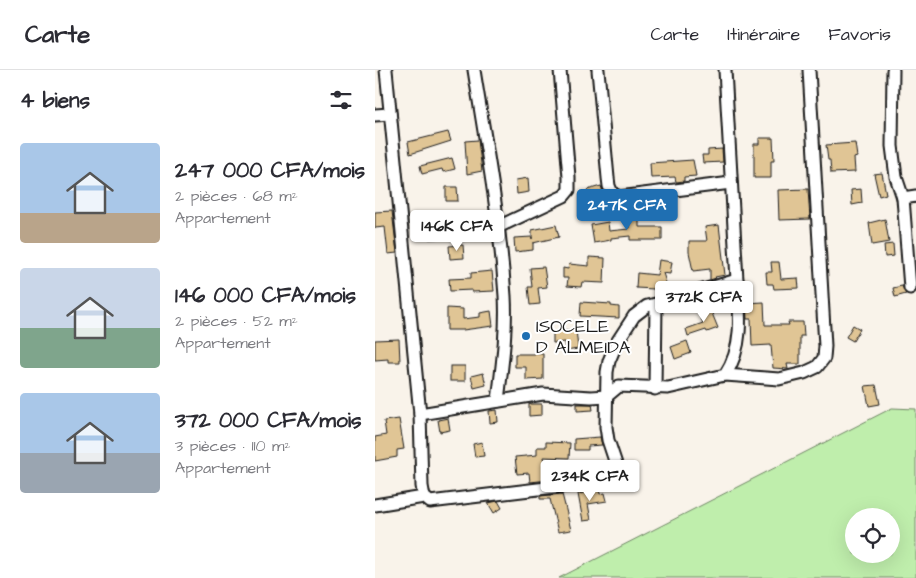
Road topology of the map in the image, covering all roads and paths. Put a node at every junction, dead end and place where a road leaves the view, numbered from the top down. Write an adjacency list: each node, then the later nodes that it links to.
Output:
1 (386, 70): 8 (street)
2 (474, 70): 13 (street)
3 (560, 70): 13 (street)
4 (598, 70): 10 (street)
5 (725, 70): 10 (street)
6 (809, 70): 17 (street)
7 (893, 70): 12 (street)
8 (390, 114): 9 (street); 21 (street)
9 (375, 115)
10 (731, 182): 14 (street)
11 (916, 196): 12 (street)
12 (903, 198): 15 (street)
13 (498, 227): 20 (street)
14 (737, 280): 16 (street); 17 (street)
15 (909, 288)
16 (656, 304): 18 (street); 19 (street)
17 (725, 375): 18 (street)
18 (655, 389): 19 (street)
19 (607, 396): 20 (street); 22 (street)
20 (498, 401): 21 (street)
21 (420, 414): 22 (street)
22 (424, 497): 23 (street)
23 (375, 504)

